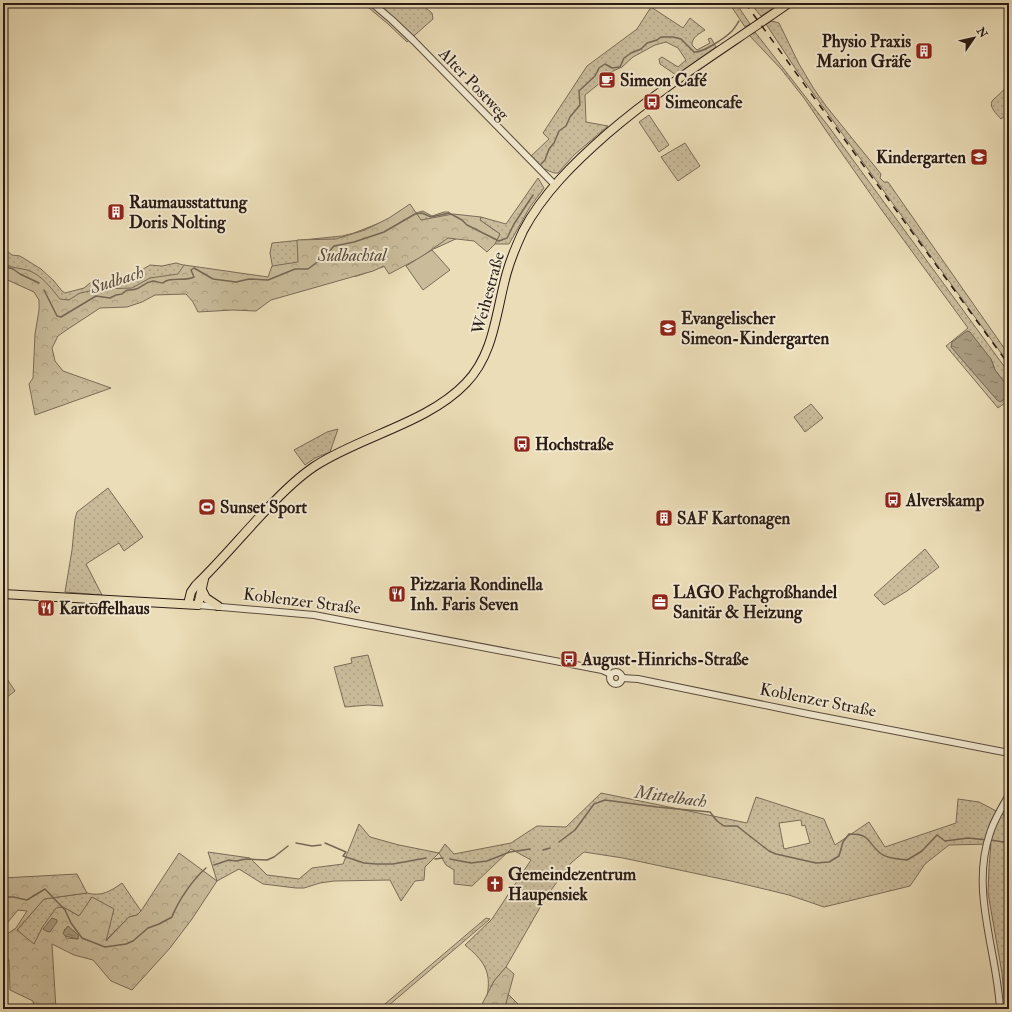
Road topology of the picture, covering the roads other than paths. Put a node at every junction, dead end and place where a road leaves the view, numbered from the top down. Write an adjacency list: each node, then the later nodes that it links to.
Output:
1 (372, 3): 3 (street, Alter Postweg)
2 (789, 3): 3 (main road, Weihestraße)
3 (555, 185): 4 (main road, Weihestraße)
4 (205, 576): 5 (main road, Weihestraße); 7 (main road, Weihestraße)
5 (201, 588): 8 (main road, Weihestraße); 9 (main road)
6 (3, 594): 7 (main road, Koblenzer Straße)
7 (188, 604): 8 (main road, Koblenzer Straße)
8 (198, 605): 9 (street, Koblenzer Straße)
9 (218, 606): 10 (street, Koblenzer Straße)
10 (610, 676): 11 (street); 11 (street)
11 (622, 678): 12 (street, Koblenzer Straße)
12 (1009, 753)
13 (1009, 795): 14 (street)
14 (1000, 1009)

